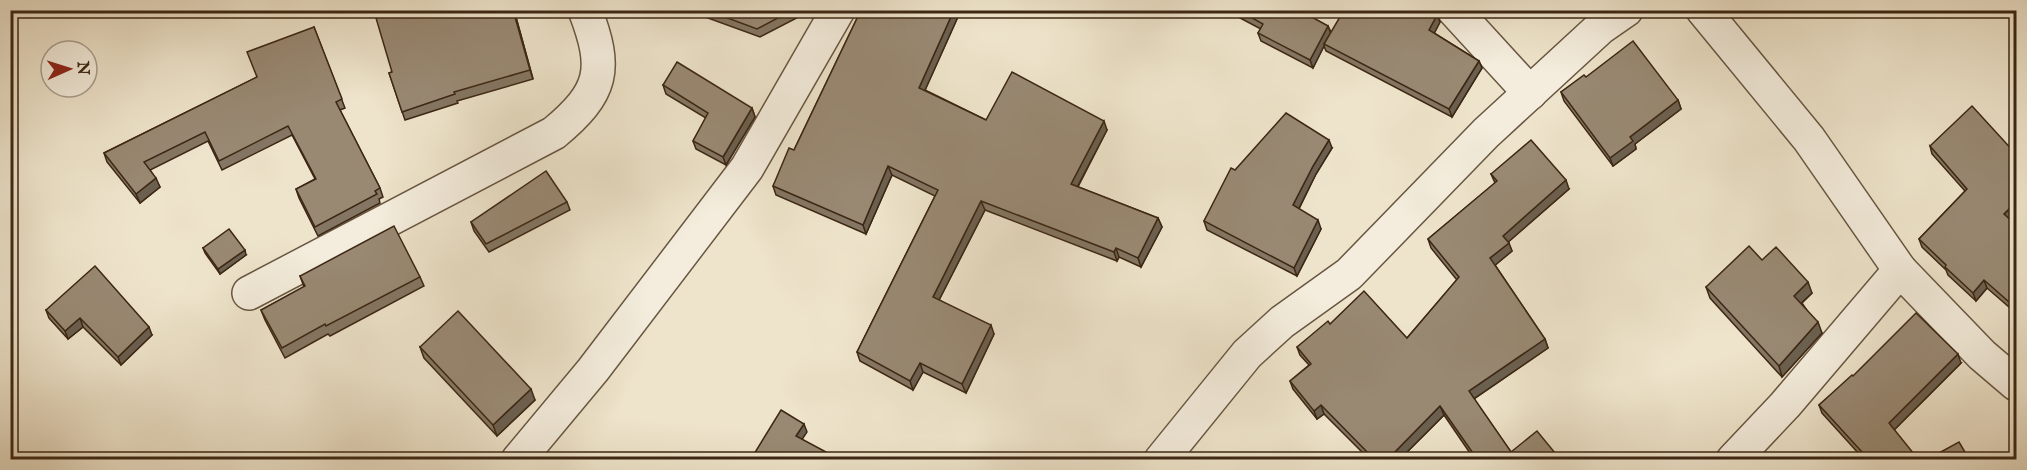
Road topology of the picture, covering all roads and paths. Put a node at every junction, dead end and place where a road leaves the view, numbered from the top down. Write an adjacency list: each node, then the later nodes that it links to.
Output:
1 (585, 10): 8 (street)
2 (838, 10): 10 (street)
3 (1454, 10): 6 (street)
4 (1626, 10): 6 (street)
5 (1704, 10): 7 (street)
6 (1530, 93): 11 (street)
7 (1900, 270): 9 (street); 12 (street)
8 (249, 293)
9 (2016, 384)
10 (518, 459)
11 (1161, 459)
12 (1733, 459)

